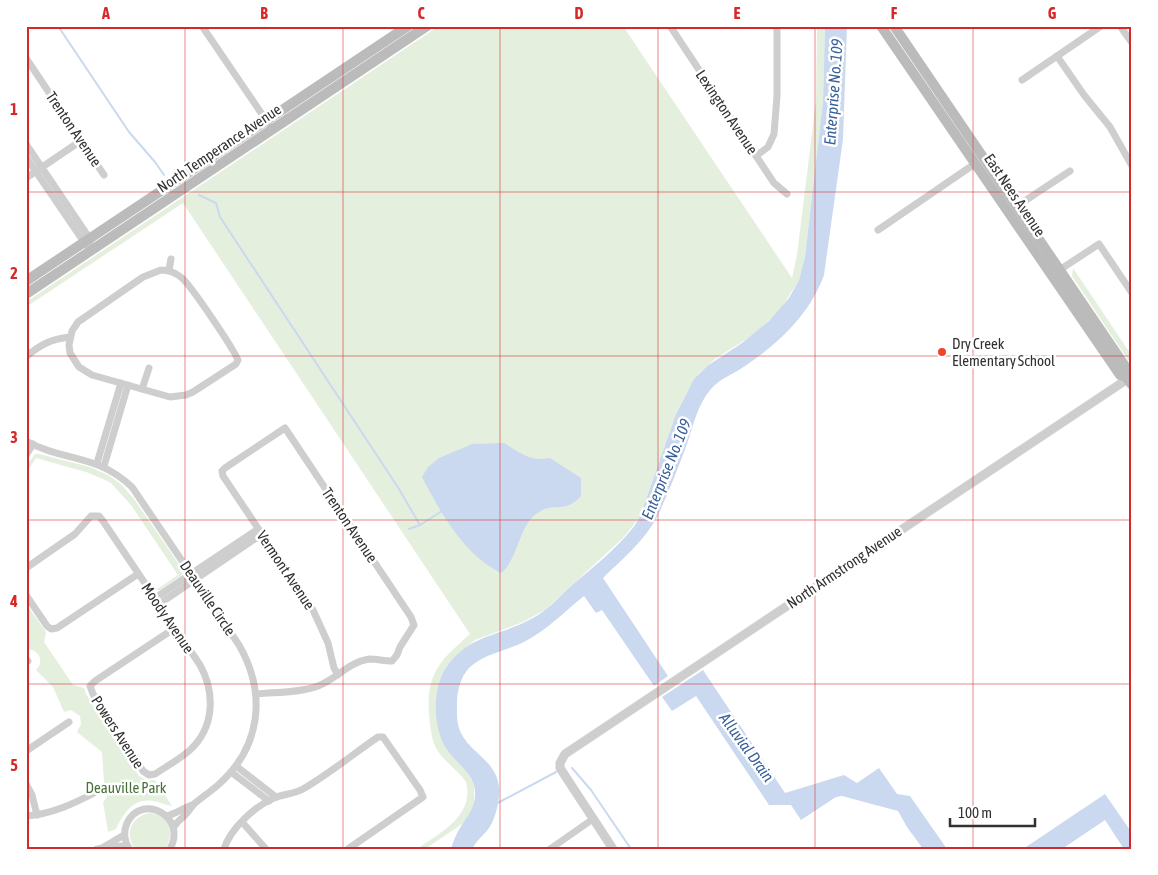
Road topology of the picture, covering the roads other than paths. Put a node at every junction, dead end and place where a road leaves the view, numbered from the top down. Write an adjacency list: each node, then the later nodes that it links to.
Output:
1 (202, 26): 14 (street)
2 (408, 26): 14 (main road, North Temperance Avenue)
3 (428, 26): 15 (main road, North Temperance Avenue)
4 (670, 26): 18 (street, Lexington Avenue)
5 (777, 26): 18 (street)
6 (882, 26): 20 (main road, East Nees Avenue)
7 (894, 26): 28 (main road, East Nees Avenue)
8 (1101, 26): 11 (street)
9 (1120, 26): 10 (street)
10 (1132, 43)
11 (1057, 56): 13 (street); 21 (street)
12 (26, 58): 16 (street, Trenton Avenue)
13 (1022, 80)
14 (266, 120): 15 (street); 30 (main road, North Temperance Avenue)
15 (273, 130): 31 (main road, North Temperance Avenue)
16 (82, 140): 22 (street); 24 (street, Trenton Avenue)
17 (26, 144): 22 (street)
18 (756, 156): 26 (street, Lexington Avenue)
19 (26, 157): 22 (street)
20 (976, 163): 27 (main road, East Nees Avenue); 28 (main road); 29 (street)
21 (1132, 166)
22 (39, 169): 25 (street); 30 (street)
23 (1070, 171): 28 (street)
24 (104, 175)
25 (26, 178)
26 (787, 194)
27 (1005, 205): 33 (main road); 41 (main road, East Nees Avenue)
28 (1017, 206): 33 (main road, East Nees Avenue)
29 (878, 230)
30 (87, 241): 31 (street); 35 (main road, North Temperance Avenue)
31 (92, 250): 37 (main road, North Temperance Avenue)
32 (171, 259): 34 (street)
33 (1061, 269): 36 (street); 41 (main road, East Nees Avenue)
34 (169, 270): 38 (street); 43 (street)
35 (26, 281)
36 (1132, 293)
37 (26, 294)
38 (70, 337): 39 (street); 42 (street)
39 (27, 356)
40 (149, 368): 43 (street)
41 (1129, 379): 68 (street, North Armstrong Avenue)
42 (124, 384): 43 (street); 47 (street)
43 (142, 389)
44 (284, 428): 48 (street, Vermont Avenue); 55 (street, Trenton Avenue)
45 (29, 443): 46 (street, Deauville Circle); 47 (street, Deauville Circle)
46 (26, 456)
47 (101, 465): 51 (street, Deauville Circle)
48 (260, 532): 51 (street); 55 (street, Vermont Avenue)
49 (26, 568): 50 (street, Moody Avenue)
50 (138, 574): 52 (street); 53 (street, Moody Avenue)
51 (193, 576): 53 (street); 56 (street, Deauville Circle)
52 (26, 595)
53 (156, 601): 54 (street, Moody Avenue)
54 (175, 628): 60 (street, Moody Avenue); 60 (street, Powers Avenue)
55 (338, 674): 56 (street)
56 (256, 694): 59 (street, Deauville Circle)
57 (69, 722): 58 (street)
58 (26, 751)
59 (233, 769): 63 (street); 64 (street, Deauville Circle)
60 (149, 775)
61 (26, 784): 65 (street)
62 (96, 792): 65 (street)
63 (272, 799): 69 (street); 77 (street)
64 (192, 806): 67 (street, Deauville Circle); 70 (street, Deauville Circle)
65 (37, 815): 66 (street)
66 (26, 816)
67 (166, 816): 70 (street); 71 (street)
68 (593, 819): 78 (street); 79 (street)
69 (242, 822): 75 (street); 76 (street)
70 (174, 827): 74 (street)
71 (124, 835): 72 (street); 73 (street)
72 (99, 848): 73 (street)
73 (129, 848)
74 (170, 849)
75 (224, 849)
76 (266, 849)
77 (348, 849)
78 (550, 849)
79 (613, 849)

